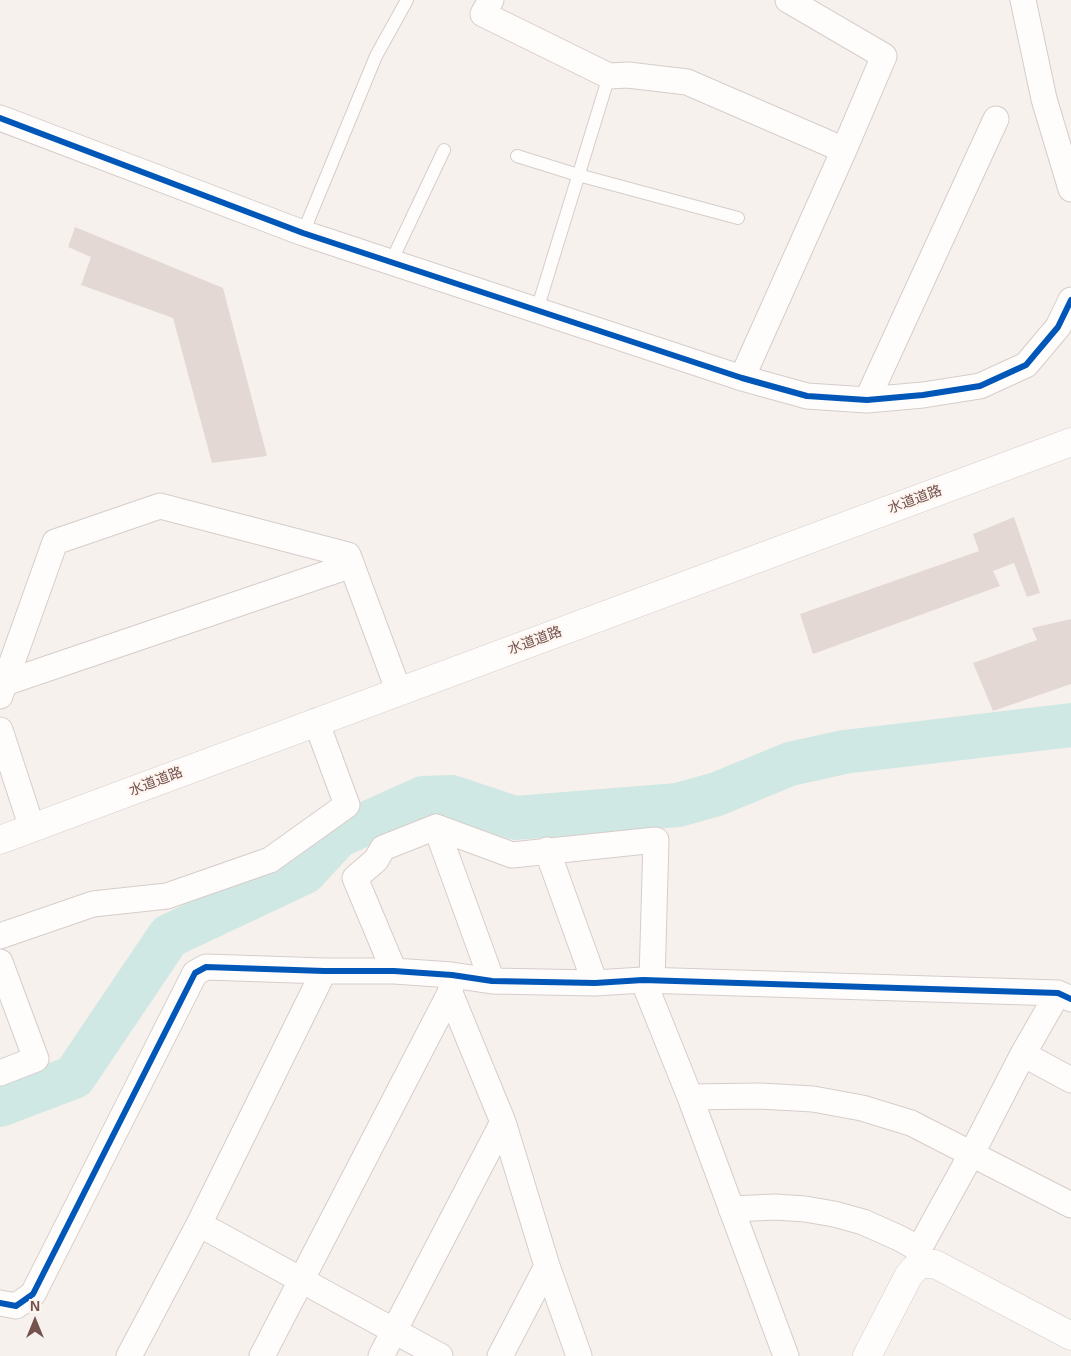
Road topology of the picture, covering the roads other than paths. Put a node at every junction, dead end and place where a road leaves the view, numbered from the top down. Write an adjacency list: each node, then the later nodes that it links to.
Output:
1 (408, 0): 14 (lane)
2 (492, 0): 5 (street)
3 (788, 0): 9 (street)
4 (1028, 1): 12 (street)
5 (608, 76): 9 (street); 11 (lane)
6 (0, 118): 14 (street)
7 (996, 119): 19 (street)
8 (444, 150): 15 (lane)
9 (844, 150): 18 (street)
10 (517, 156): 11 (lane)
11 (578, 176): 13 (lane); 17 (lane)
12 (1071, 189)
13 (738, 218)
14 (304, 233): 15 (street)
15 (391, 262): 17 (street)
16 (1071, 300): 19 (street)
17 (537, 310): 18 (street)
18 (742, 378): 19 (street)
19 (867, 400)
20 (1071, 442): 23 (street, 水道道路)
21 (352, 565): 22 (street); 22 (street); 23 (street)
22 (2, 689)
23 (399, 692): 24 (street, 水道道路)
24 (316, 721): 27 (street, 水道道路); 30 (street)
25 (0, 730): 27 (street)
26 (436, 827): 29 (street); 33 (street); 35 (street)
27 (32, 828): 28 (street, 水道道路)
28 (0, 840)
29 (547, 850): 34 (street); 36 (street)
30 (0, 936)
31 (0, 962): 40 (street)
32 (324, 972): 33 (street); 47 (street); 51 (street)
33 (394, 972): 37 (street)
34 (648, 980): 36 (street); 38 (street); 42 (street)
35 (492, 981): 36 (street); 37 (street)
36 (595, 983)
37 (451, 984): 43 (street); 50 (street)
38 (1064, 996): 39 (street)
39 (1023, 1054): 41 (street); 44 (street)
40 (0, 1073)
41 (1071, 1080)
42 (690, 1097): 44 (street); 46 (street)
43 (503, 1122): 49 (street); 52 (street)
44 (972, 1153): 45 (street); 48 (street)
45 (1071, 1204)
46 (731, 1209): 48 (street); 60 (street)
47 (199, 1224): 50 (street); 54 (street)
48 (919, 1257): 53 (street); 61 (street)
49 (547, 1266): 58 (street); 59 (street)
50 (301, 1280): 52 (street); 55 (street)
51 (0, 1304)
52 (394, 1331): 56 (street); 57 (street)
53 (1071, 1336)
54 (129, 1356)
55 (262, 1356)
56 (381, 1356)
57 (440, 1356)
58 (500, 1356)
59 (579, 1356)
60 (786, 1356)
61 (867, 1356)

